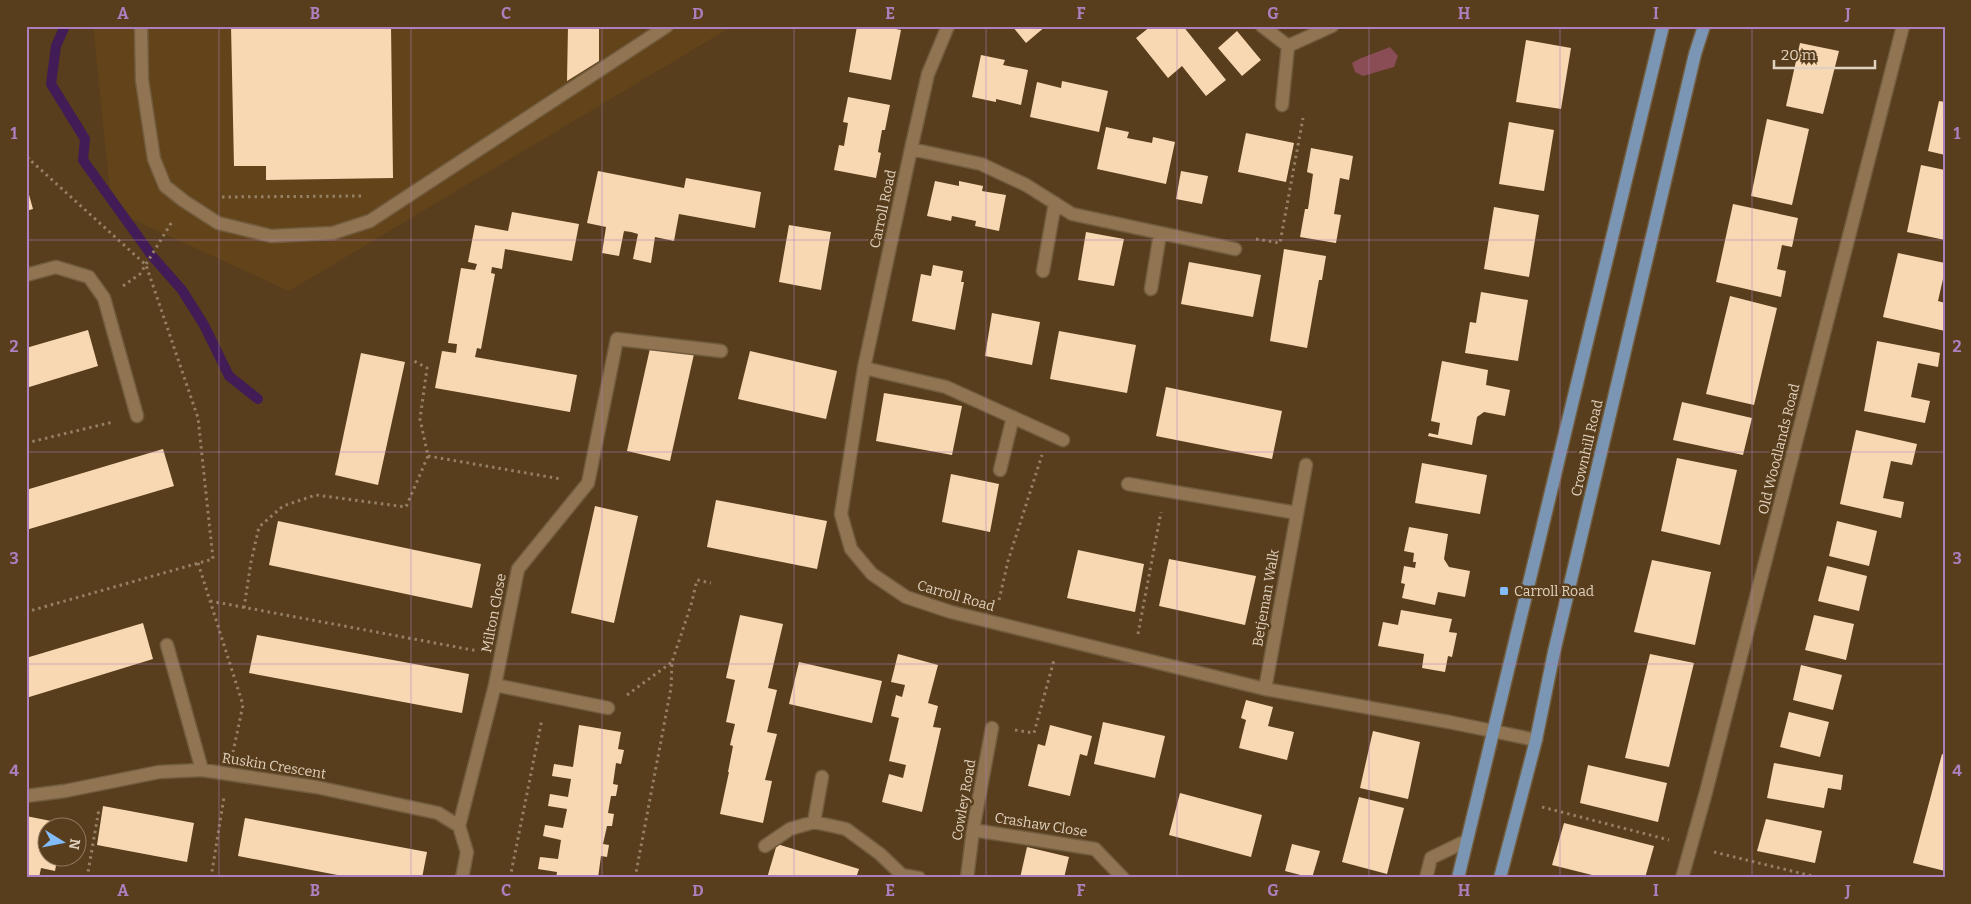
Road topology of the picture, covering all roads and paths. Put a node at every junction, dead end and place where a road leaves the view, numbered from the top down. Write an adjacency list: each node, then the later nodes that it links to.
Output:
1 (141, 26): 15 (street)
2 (667, 26): 14 (street)
3 (948, 26): 11 (street, Carroll Road)
4 (1262, 26): 9 (street)
5 (1332, 26): 9 (street)
6 (1663, 26): 56 (main road, Crownhill Road)
7 (1704, 26): 57 (main road, Crownhill Road)
8 (1903, 26): 69 (street, Old Woodlands Road)
9 (1288, 46): 10 (street)
10 (1282, 105): 19 (path)
11 (911, 149): 16 (street); 27 (street, Carroll Road)
12 (26, 152): 13 (path)
13 (28, 159): 20 (path)
14 (407, 196): 15 (path); 15 (street)
15 (184, 201)
16 (1055, 203): 17 (street); 21 (street)
17 (1160, 234): 19 (street); 23 (street)
18 (164, 237): 20 (path)
19 (1235, 249)
20 (147, 264): 24 (path); 40 (path)
21 (1043, 271)
22 (26, 275): 24 (street)
23 (1150, 289)
24 (104, 298): 28 (street)
25 (720, 351): 36 (street, Milton Close)
26 (414, 361): 33 (path)
27 (864, 368): 29 (street); 46 (street, Carroll Road)
28 (137, 416): 32 (path)
29 (1013, 417): 30 (street); 35 (street)
30 (1051, 434): 31 (street); 42 (path)
31 (1063, 440)
32 (26, 443)
33 (428, 456): 36 (path); 44 (path)
34 (1306, 465): 39 (street, Betjeman Walk)
35 (1000, 470)
36 (588, 483): 48 (street, Milton Close)
37 (1128, 484): 38 (street)
38 (1165, 490): 39 (street); 49 (path)
39 (1296, 513): 52 (street, Betjeman Walk)
40 (198, 563): 43 (path); 45 (path)
41 (711, 583): 50 (path)
42 (1001, 590)
43 (210, 601): 44 (path); 59 (path)
44 (244, 608): 48 (path)
45 (26, 612)
46 (1060, 638): 49 (street, Carroll Road); 55 (path)
47 (167, 645): 58 (street)
48 (501, 655): 51 (street, Milton Close)
49 (1134, 657): 52 (street, Carroll Road)
50 (672, 662): 54 (path); 74 (path)
51 (495, 684): 53 (street); 65 (street, Milton Close)
52 (1265, 689): 56 (street, Carroll Road)
53 (546, 695): 54 (street); 73 (path)
54 (608, 708)
55 (992, 728): 66 (street, Cowley Road)
56 (1493, 731): 57 (street, Carroll Road); 67 (main road, Crownhill Road)
57 (1536, 740): 63 (main road, Crownhill Road)
58 (202, 770): 59 (street, Ruskin Crescent); 61 (street, Ruskin Crescent)
59 (228, 774): 65 (street, Ruskin Crescent); 71 (path)
60 (822, 777): 64 (street)
61 (105, 782): 62 (street, Ruskin Crescent); 70 (path)
62 (26, 796)
63 (1520, 801): 69 (path); 80 (main road, Crownhill Road)
64 (814, 822): 68 (street); 75 (street)
65 (459, 826): 72 (street)
66 (973, 830): 76 (street, Cowley Road); 77 (street, Crashaw Close)
67 (1466, 841): 78 (street); 79 (main road, Crownhill Road)
68 (765, 846)
69 (1691, 846): 81 (street, Old Woodlands Road); 82 (path)
70 (87, 878)
71 (211, 878)
72 (462, 878)
73 (510, 878)
74 (635, 878)
75 (919, 878)
76 (967, 878)
77 (1123, 878)
78 (1426, 878)
79 (1458, 878)
80 (1500, 878)
81 (1682, 878)
82 (1820, 878)

